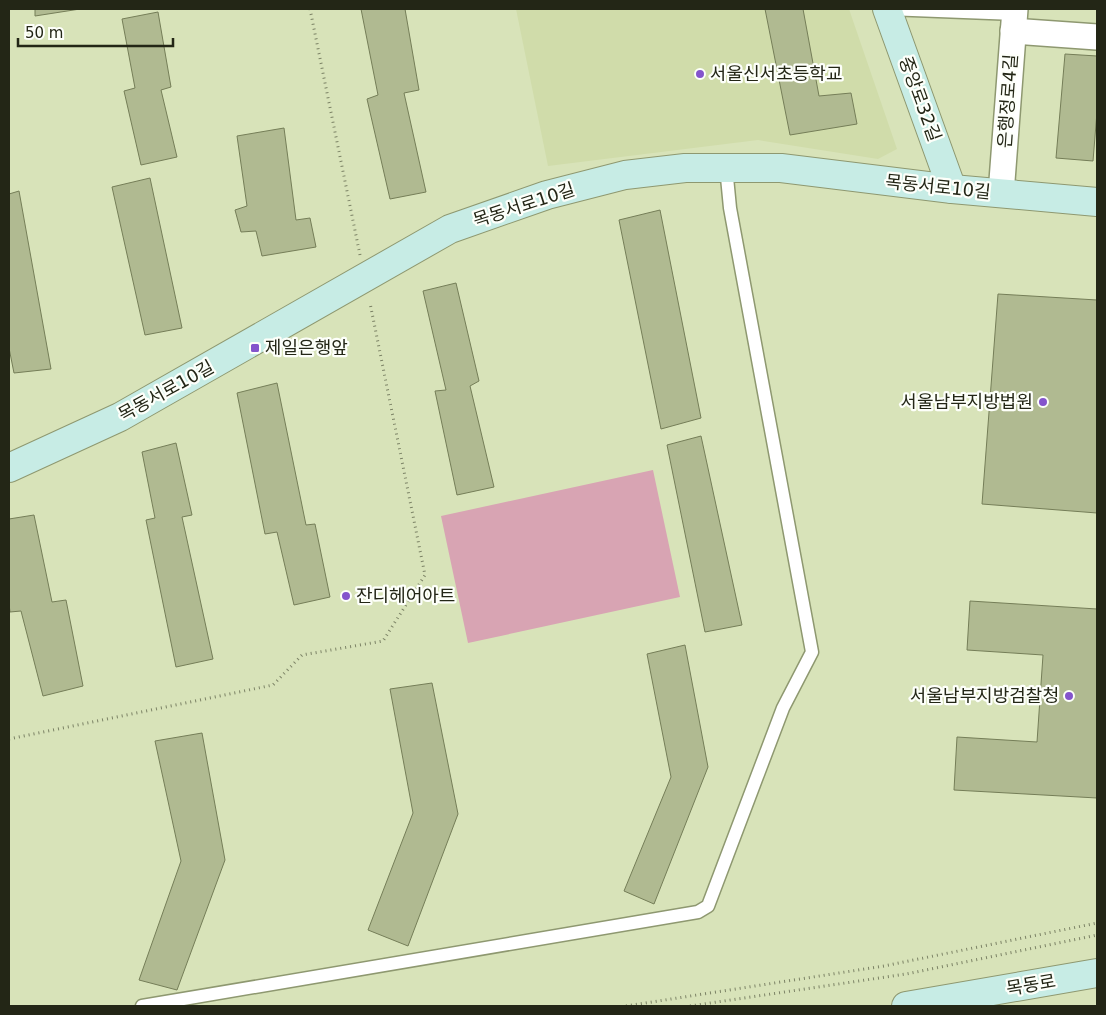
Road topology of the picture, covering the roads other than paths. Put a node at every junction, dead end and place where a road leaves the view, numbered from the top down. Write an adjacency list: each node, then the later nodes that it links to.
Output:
1 (887, 9): 2 (lane); 5 (street, 중앙로32길)
2 (1015, 18): 3 (street); 6 (street, 은행정로4길)
3 (1097, 37)
4 (726, 167): 5 (street, 목동서로10길); 8 (street, 목동서로10길); 10 (lane)
5 (952, 189): 6 (street, 목동서로10길)
6 (1002, 194): 7 (street, 목동서로10길)
7 (1097, 202)
8 (9, 468)
9 (1097, 973): 11 (street, 목동로)
10 (142, 1006)
11 (906, 1006)

